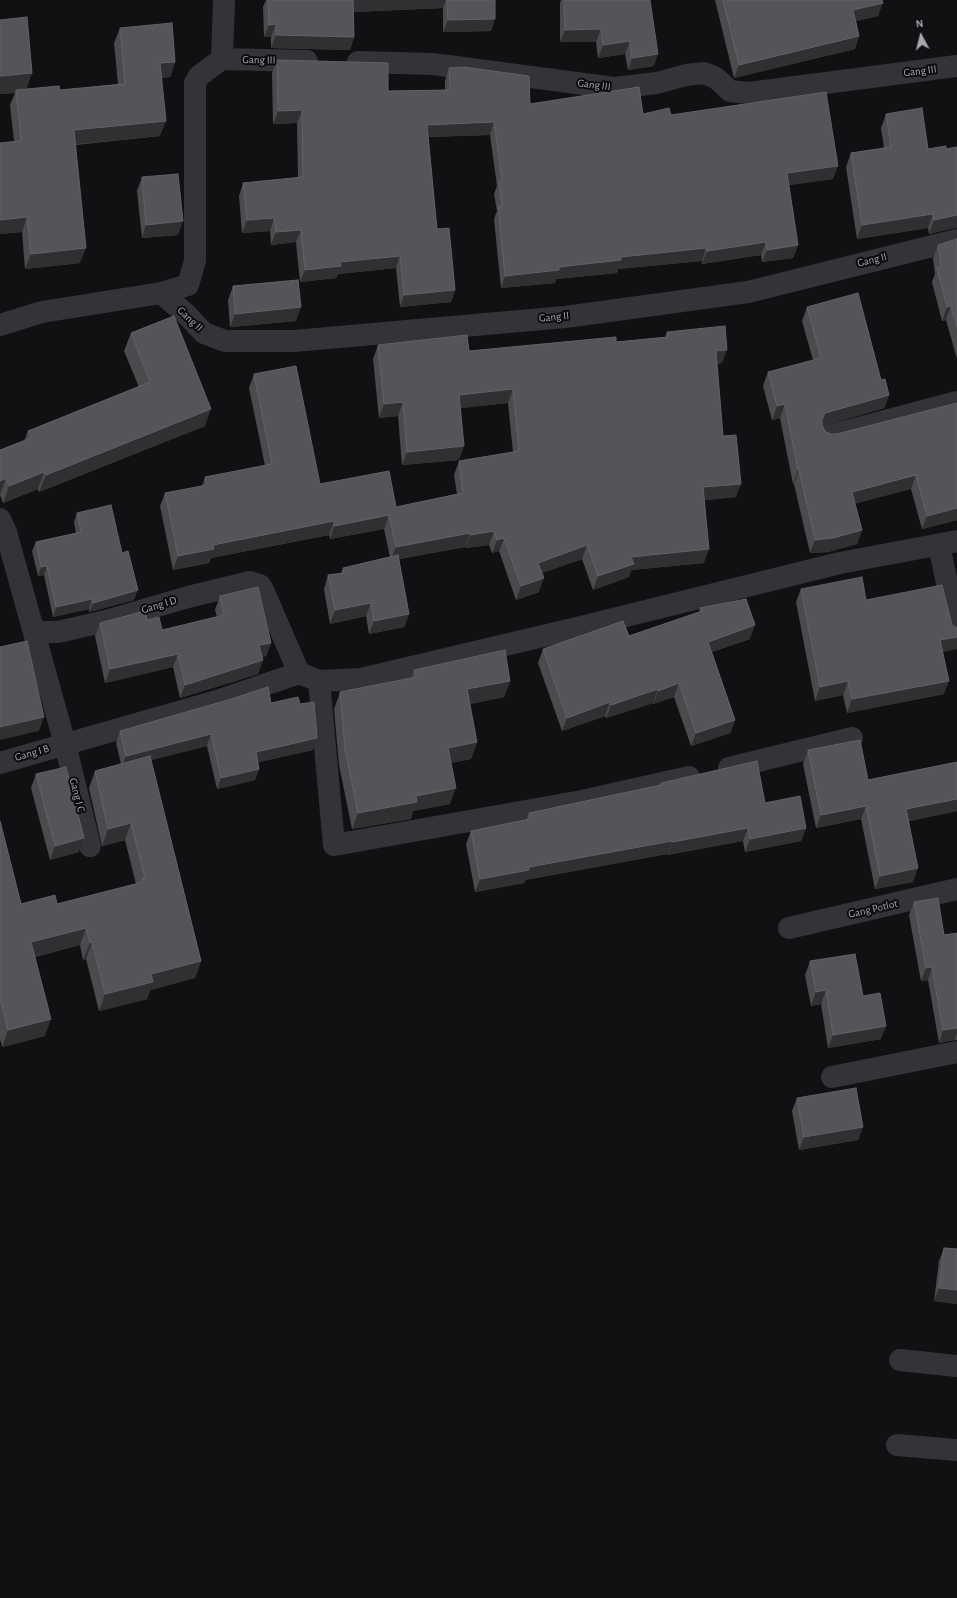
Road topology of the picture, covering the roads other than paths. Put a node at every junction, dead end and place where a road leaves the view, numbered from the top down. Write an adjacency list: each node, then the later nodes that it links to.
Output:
1 (224, 0): 2 (street)
2 (222, 59): 3 (street, Gang III); 5 (street)
3 (957, 66)
4 (957, 240): 5 (street, Gang II)
5 (161, 293): 6 (street)
6 (0, 325)
7 (957, 402): 8 (street)
8 (829, 436)
9 (2, 528): 12 (street, Gang I C)
10 (948, 543): 11 (street); 14 (street)
11 (957, 631)
12 (34, 632): 13 (street, Gang I D); 16 (street, Gang I C)
13 (299, 673): 14 (street); 16 (street, Gang I B)
14 (319, 681): 15 (street)
15 (852, 738)
16 (65, 744): 17 (street, Gang I B); 18 (street, Gang I C)
17 (0, 763)
18 (90, 846)
19 (957, 890): 20 (street, Gang Potlot)
20 (789, 928)
21 (957, 1052): 22 (street)
22 (832, 1077)
23 (900, 1360): 24 (street)
24 (957, 1366)
25 (897, 1445): 26 (street)
26 (957, 1450)

